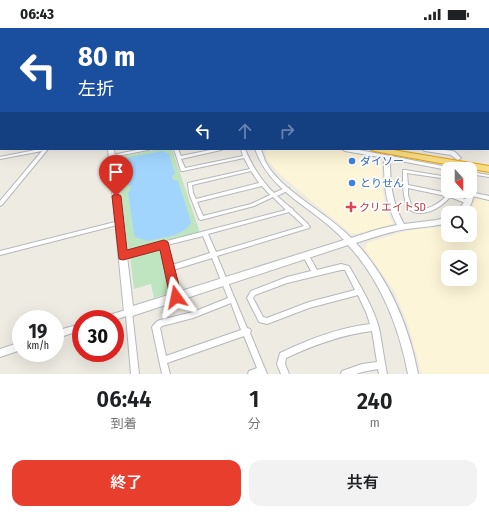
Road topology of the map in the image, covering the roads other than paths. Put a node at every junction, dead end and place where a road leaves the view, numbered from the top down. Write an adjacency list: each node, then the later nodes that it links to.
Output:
1 (42, 150): 14 (street)
2 (46, 150): 34 (street)
3 (136, 150): 11 (street)
4 (176, 150): 15 (street)
5 (216, 150): 15 (street)
6 (243, 150): 13 (street)
7 (259, 150): 27 (street)
8 (356, 150): 12 (street)
9 (380, 150): 19 (highway)
10 (432, 150): 16 (street)
11 (111, 152): 37 (street)
12 (389, 153): 17 (street); 18 (highway); 24 (street)
13 (245, 157): 15 (street); 20 (street)
14 (0, 158)
15 (179, 158)
16 (458, 158)
17 (441, 166)
18 (489, 166)
19 (489, 169)
20 (251, 170): 25 (street); 33 (street)
21 (477, 174): 22 (street)
22 (489, 176)
23 (441, 177): 26 (street)
24 (387, 182): 26 (street); 38 (street)
25 (262, 184): 29 (street); 33 (street)
26 (405, 186): 28 (street); 31 (street)
27 (287, 189): 29 (street); 40 (street)
28 (441, 192)
29 (273, 195): 33 (street); 35 (street)
30 (477, 197): 32 (street)
31 (445, 198)
32 (489, 198)
33 (194, 201)
34 (0, 204)
35 (291, 210): 39 (street); 43 (street)
36 (441, 222): 38 (street)
37 (119, 223): 42 (street); 44 (street)
38 (402, 227): 40 (street)
39 (205, 234): 41 (street); 43 (street)
40 (350, 242): 45 (street); 67 (street)
41 (164, 245): 44 (street); 46 (street)
42 (0, 253)
43 (213, 255): 46 (street); 48 (street)
44 (123, 256): 52 (street)
45 (306, 256): 47 (street); 48 (street)
46 (170, 268): 50 (street)
47 (315, 272): 49 (street); 49 (street)
48 (224, 282): 50 (street); 51 (street)
49 (359, 292): 54 (street)
50 (176, 297): 52 (street)
51 (231, 300): 55 (street); 58 (street)
52 (129, 312): 53 (street); 61 (street)
53 (124, 314)
54 (374, 327): 59 (street); 64 (street)
55 (247, 331): 58 (street); 60 (street)
56 (12, 349): 57 (street)
57 (0, 353)
58 (164, 360): 62 (street)
59 (381, 365): 65 (street); 66 (street)
60 (262, 372): 63 (street)
61 (135, 374)
62 (166, 374)
63 (252, 374)
64 (285, 374)
65 (345, 374)
66 (383, 374)
67 (414, 374)

